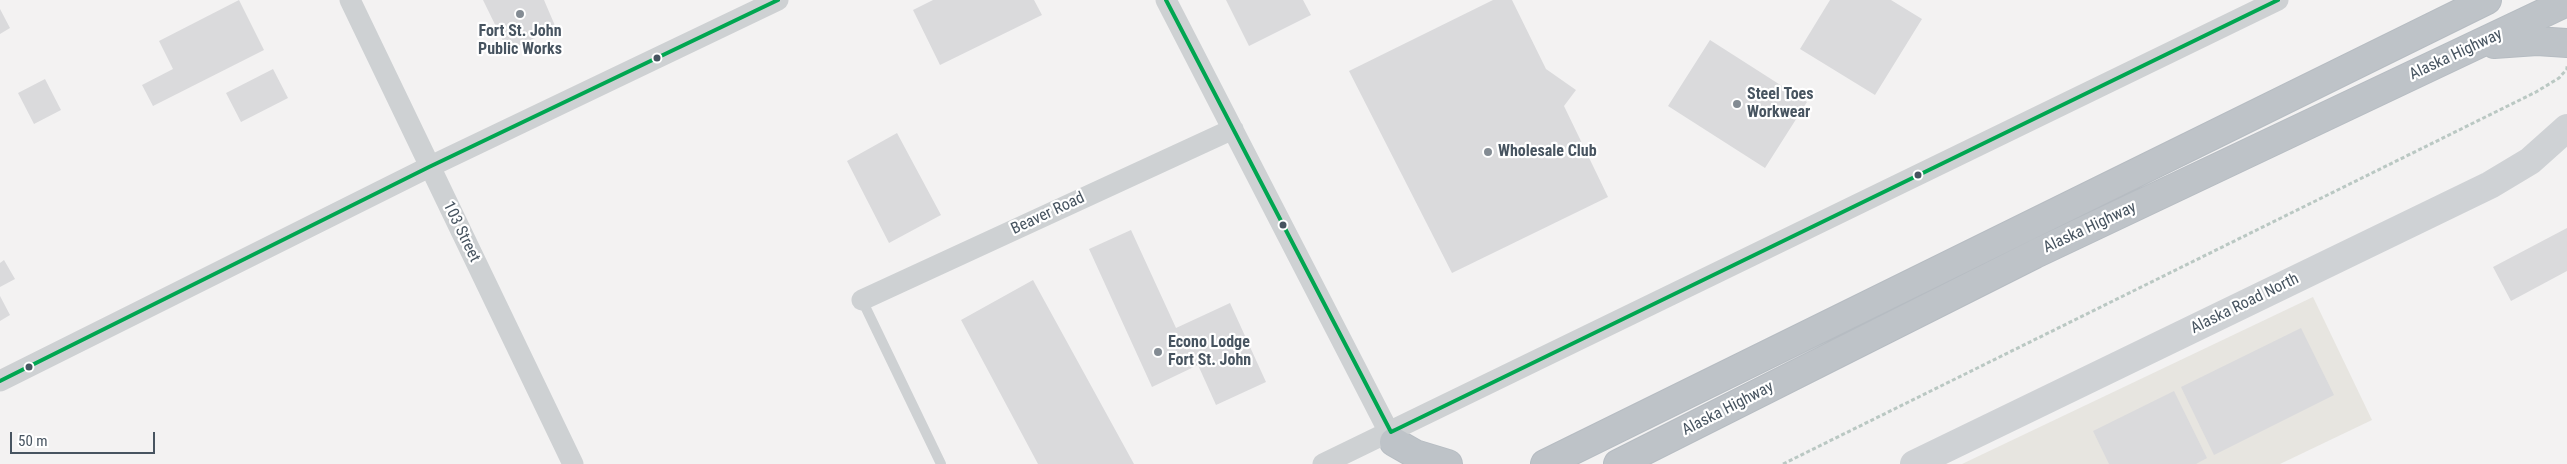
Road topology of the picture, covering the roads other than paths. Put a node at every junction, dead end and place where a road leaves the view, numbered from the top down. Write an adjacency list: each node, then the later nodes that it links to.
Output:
1 (350, 0): 11 (street, 103 Street)
2 (778, 0): 11 (street)
3 (1166, 0): 10 (street)
4 (2278, 0): 14 (street)
5 (2482, 2): 19 (highway, Alaska Highway)
6 (2567, 2): 8 (highway, Alaska Highway)
7 (2565, 42): 8 (highway)
8 (2477, 46): 20 (highway, Alaska Highway)
9 (2567, 128): 21 (street, Alaska Road North)
10 (1233, 129): 12 (street, Beaver Road); 14 (street)
11 (429, 167): 13 (street); 15 (street, 103 Street)
12 (862, 300): 16 (lane)
13 (0, 381)
14 (1393, 451): 17 (street); 18 (highway)
15 (573, 464)
16 (941, 464)
17 (1324, 464)
18 (1448, 464)
19 (1545, 464)
20 (1618, 464)
21 (1914, 464)

